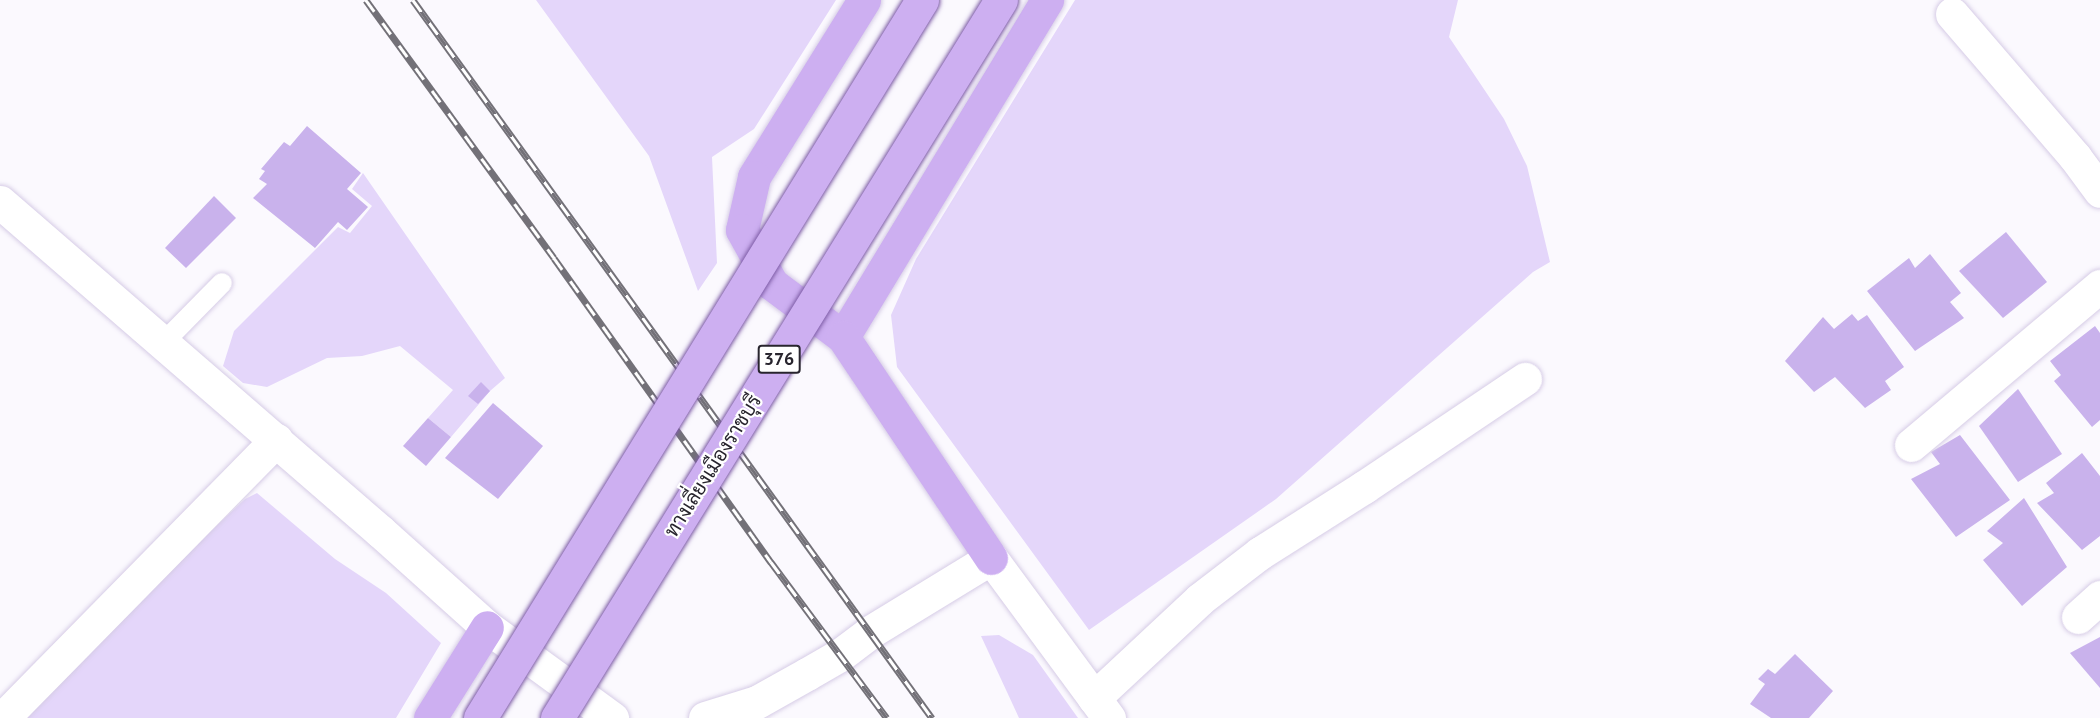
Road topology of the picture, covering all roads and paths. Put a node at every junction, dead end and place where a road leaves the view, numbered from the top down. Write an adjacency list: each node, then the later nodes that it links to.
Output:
1 (864, 0): 10 (main road)
2 (922, 0): 20 (main road, bridge)
3 (1001, 0): 21 (main road, ทางเลี่ยงเมืองราชบุรี / 376, bridge)
4 (1047, 0): 10 (main road)
5 (1952, 14): 6 (street)
6 (2100, 191)
7 (0, 202): 11 (street)
8 (222, 284): 11 (lane)
9 (2100, 286): 14 (street)
10 (843, 336): 15 (main road)
11 (163, 343): 13 (street)
12 (1525, 379): 17 (street)
13 (276, 440): 16 (street); 18 (street)
14 (1911, 445)
15 (990, 558): 17 (street); 23 (street)
16 (487, 627): 19 (main road); 22 (street)
17 (1101, 708)
18 (3, 718)
19 (430, 718)
20 (480, 718)
21 (557, 718)
22 (612, 718)
23 (705, 718)

